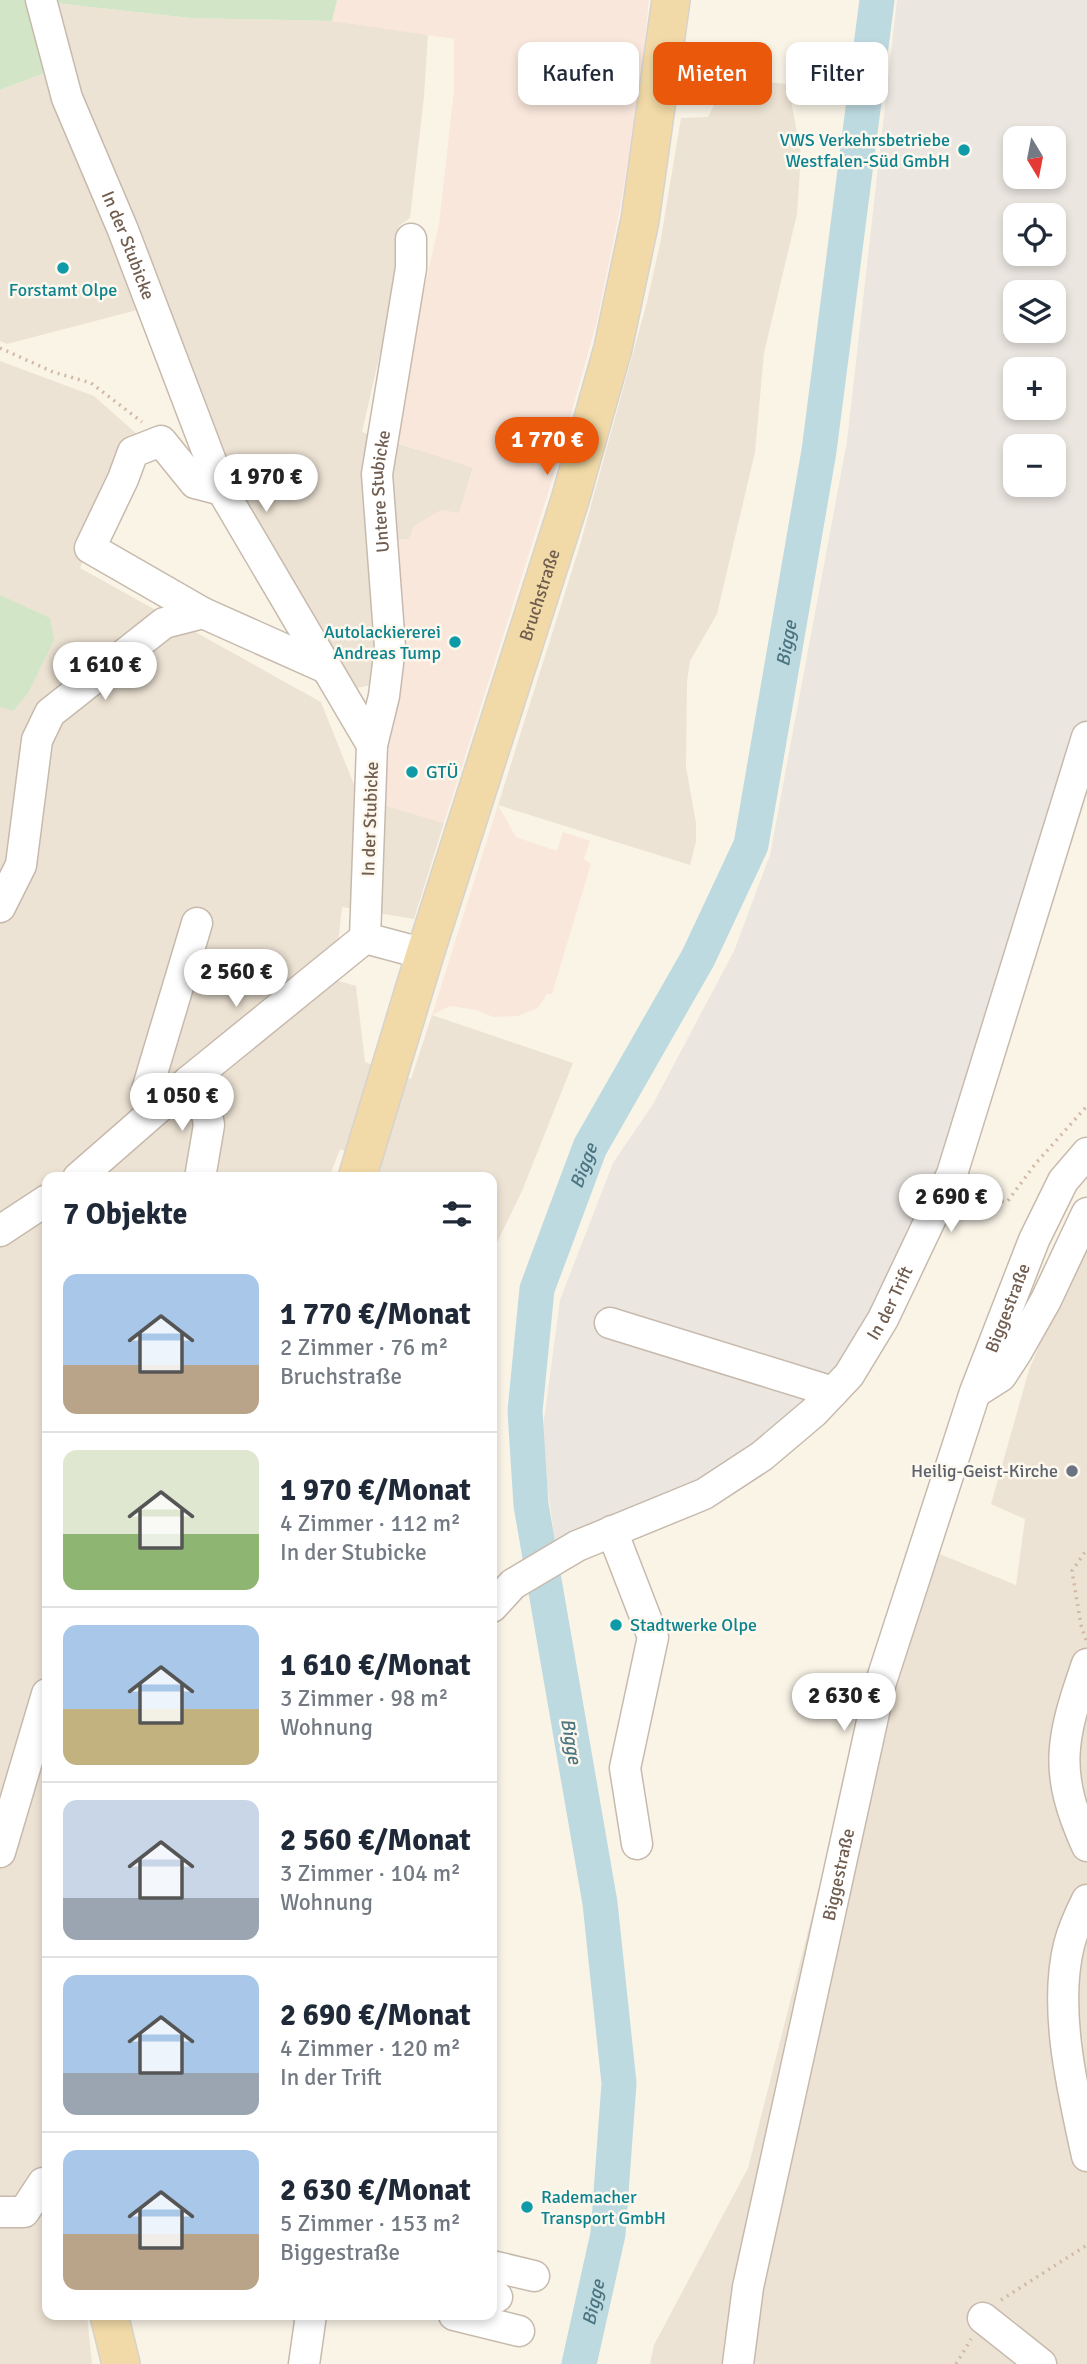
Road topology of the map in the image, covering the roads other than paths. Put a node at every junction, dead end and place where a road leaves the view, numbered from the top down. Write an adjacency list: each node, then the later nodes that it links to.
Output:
1 (41, 0): 4 (street, In der Stubicke)
2 (671, 0): 13 (main road, Bruchstraße)
3 (411, 239): 8 (street, Untere Stubicke)
4 (222, 490): 5 (street); 6 (street, In der Stubicke)
5 (203, 613): 6 (street); 9 (street)
6 (326, 668): 8 (street, In der Stubicke)
7 (1087, 737): 24 (street, In der Trift)
8 (372, 745): 12 (street, In der Stubicke)
9 (10, 855): 10 (street)
10 (0, 907)
11 (197, 923): 15 (street)
12 (365, 938): 13 (street); 14 (street)
13 (425, 954): 19 (main road, Bruchstraße)
14 (189, 1081): 15 (street); 18 (street)
15 (155, 1109): 17 (street)
16 (1087, 1153): 25 (street, Biggestraße)
17 (85, 1172)
18 (201, 1172)
19 (359, 1172)
20 (42, 1203): 22 (street)
21 (1087, 1213): 25 (street, Biggestraße)
22 (0, 1231)
23 (610, 1323): 24 (street)
24 (833, 1392): 26 (street, In der Trift)
25 (975, 1392): 47 (street, Biggestraße)
26 (612, 1531): 27 (street, In der Trift); 30 (street)
27 (497, 1602)
28 (1087, 1664): 31 (street)
29 (42, 1711): 32 (street)
30 (637, 1844)
31 (1087, 1846)
32 (0, 1852)
33 (1087, 1900): 34 (street)
34 (1087, 2155)
35 (42, 2185): 36 (street)
36 (0, 2212)
37 (497, 2267): 38 (street)
38 (534, 2276)
39 (991, 2310): 48 (street)
40 (110, 2320): 44 (main road)
41 (474, 2320): 43 (street)
42 (309, 2323): 45 (street); 46 (street)
43 (519, 2331)
44 (121, 2364)
45 (287, 2364)
46 (304, 2364)
47 (738, 2364)
48 (1041, 2364)

